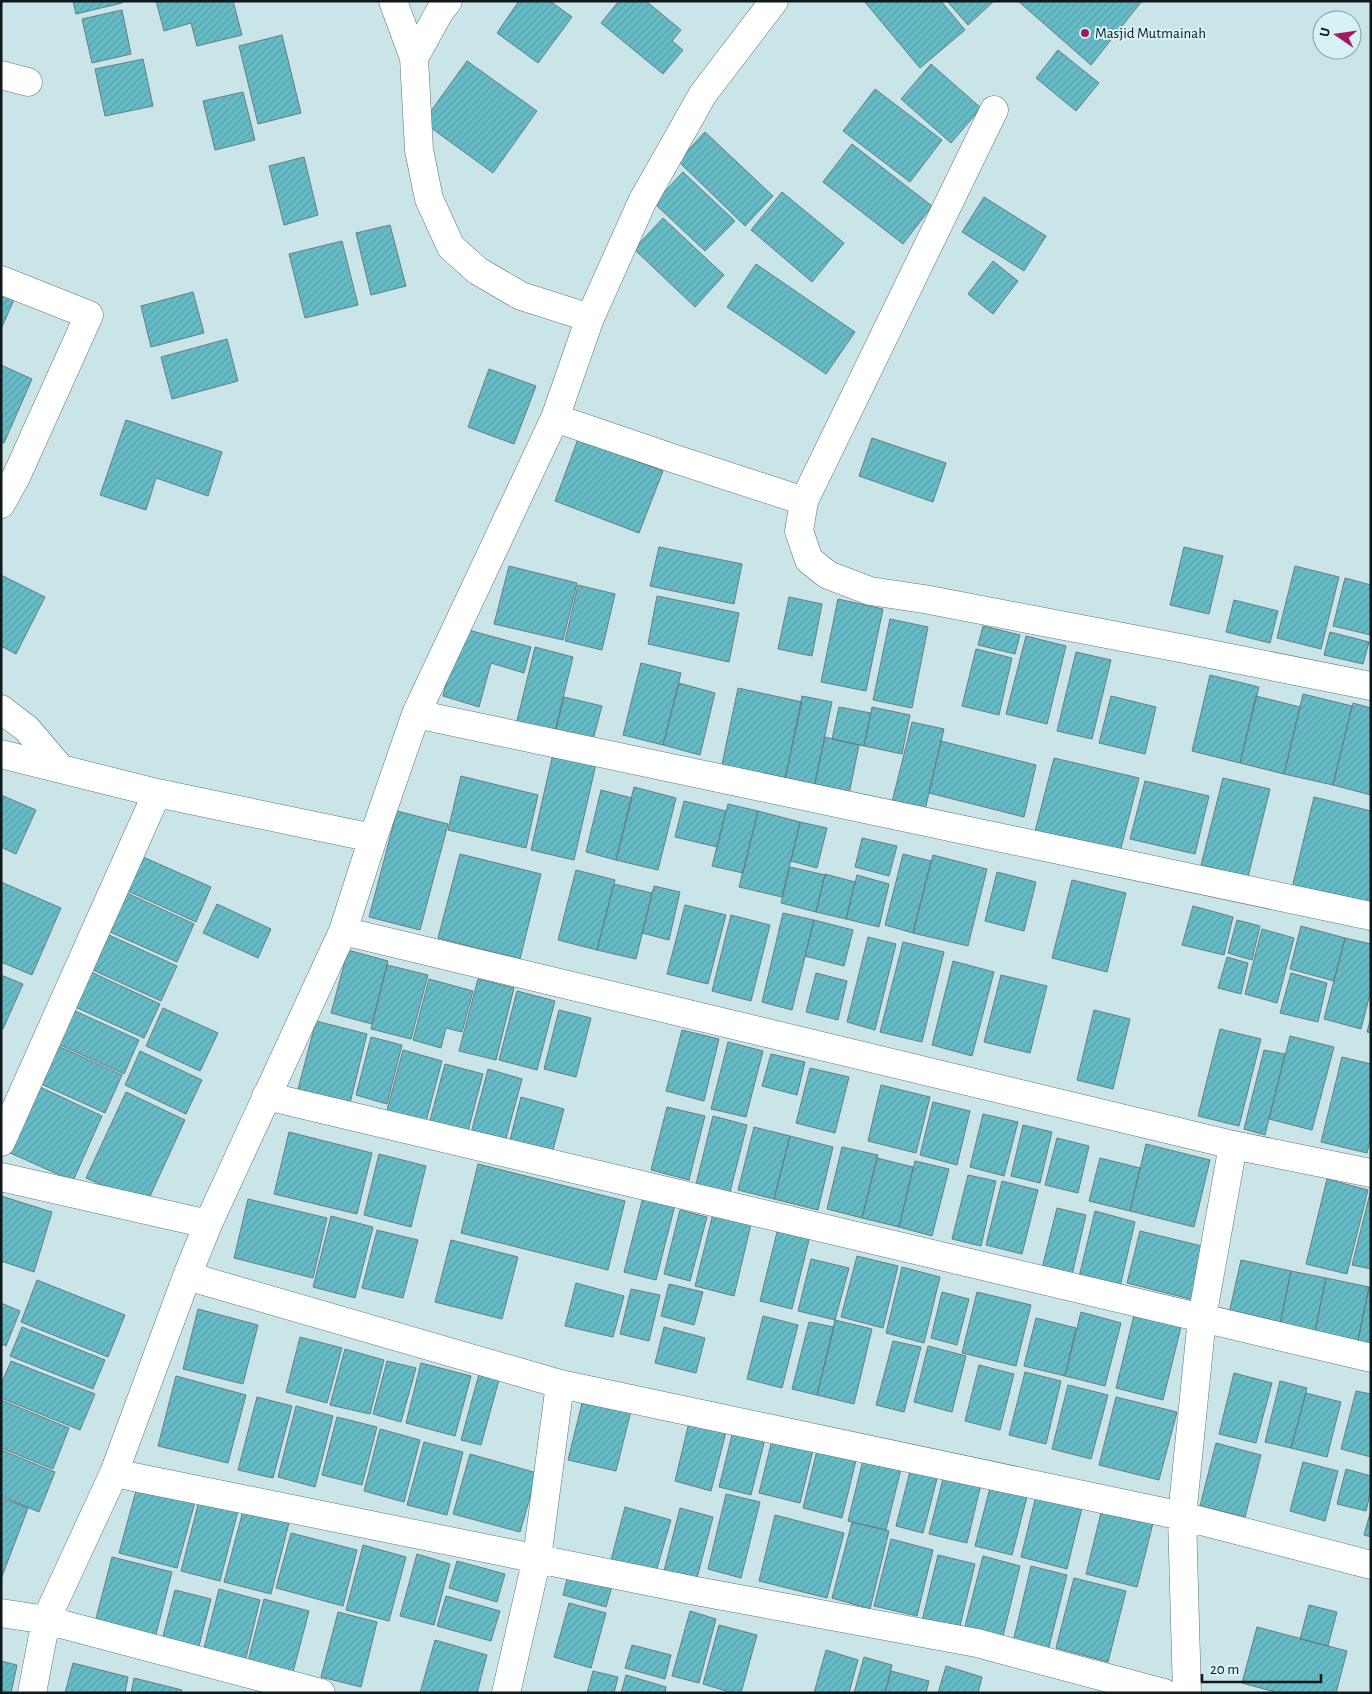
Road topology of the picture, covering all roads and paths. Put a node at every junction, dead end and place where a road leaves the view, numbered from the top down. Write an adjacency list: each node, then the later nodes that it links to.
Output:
1 (393, 1): 4 (street)
2 (448, 1): 4 (street)
3 (774, 1): 9 (street)
4 (414, 58): 9 (street)
5 (1, 75): 6 (street)
6 (28, 82)
7 (994, 110): 12 (street)
8 (1, 280): 11 (street)
9 (590, 318): 10 (street)
10 (555, 418): 12 (street); 16 (street)
11 (9, 473): 13 (street)
12 (804, 501): 14 (street)
13 (1, 504)
14 (1371, 686)
15 (1, 709): 18 (street)
16 (416, 714): 20 (street); 21 (street)
17 (1, 754): 18 (street)
18 (61, 769): 19 (street)
19 (157, 793): 20 (street); 24 (street)
20 (373, 838): 22 (street)
21 (1371, 916)
22 (343, 931): 23 (street); 25 (street)
23 (266, 1096): 28 (street); 30 (street)
24 (1, 1142)
25 (1233, 1145): 26 (street); 30 (street)
26 (1371, 1173)
27 (1, 1177): 28 (street)
28 (208, 1224): 29 (street)
29 (187, 1276): 32 (street); 33 (street)
30 (1202, 1318): 31 (street); 34 (street)
31 (1371, 1358)
32 (560, 1384): 34 (street); 35 (street)
33 (114, 1473): 35 (street); 38 (street)
34 (1182, 1516): 36 (street); 43 (street)
35 (537, 1558): 41 (street); 42 (street)
36 (1371, 1565)
37 (1, 1613): 38 (street)
38 (46, 1620): 39 (street); 40 (street)
39 (32, 1693)
40 (321, 1693)
41 (506, 1693)
42 (1164, 1693)
43 (1187, 1693)

